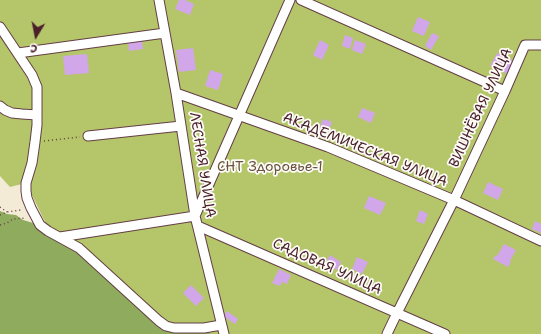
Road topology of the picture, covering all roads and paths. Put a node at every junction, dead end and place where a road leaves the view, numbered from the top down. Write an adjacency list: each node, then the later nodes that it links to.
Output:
1 (159, 0): 5 (street, ЛЕСНАЯ УЛИЦА)
2 (290, 0): 12 (street)
3 (301, 0): 8 (street)
4 (0, 27): 7 (street)
5 (165, 33): 7 (street); 9 (street, ЛЕСНАЯ УЛИЦА)
6 (541, 46): 8 (street, ВИШНЁВАЯ УЛИЦА)
7 (18, 53): 11 (street)
8 (505, 91): 16 (street, ВИШНЁВАЯ УЛИЦА)
9 (176, 92): 12 (street, АКАДЕМИЧЕСКАЯ УЛИЦА); 13 (street, ЛЕСНАЯ УЛИЦА)
10 (0, 106): 11 (street)
11 (37, 115): 15 (street)
12 (239, 116): 16 (street, АКАДЕМИЧЕСКАЯ УЛИЦА); 21 (street)
13 (181, 126): 14 (street); 21 (street, ЛЕСНАЯ УЛИЦА)
14 (88, 136): 15 (path)
15 (36, 142): 18 (street)
16 (454, 200): 26 (street, АКАДЕМИЧЕСКАЯ УЛИЦА); 27 (street, ВИШНЁВАЯ УЛИЦА)
17 (0, 206): 19 (path)
18 (31, 208): 19 (path); 22 (street)
19 (6, 212): 20 (path)
20 (0, 215)
21 (195, 216): 24 (street, ЛЕСНАЯ УЛИЦА); 25 (street)
22 (36, 217): 23 (path); 25 (street)
23 (0, 225)
24 (198, 226): 27 (street, САДОВАЯ УЛИЦА); 28 (street, ЛЕСНАЯ УЛИЦА)
25 (60, 237): 28 (street)
26 (541, 241)
27 (397, 313): 29 (street, ВИШНЁВАЯ УЛИЦА); 30 (street, САДОВАЯ УЛИЦА)
28 (223, 330)
29 (387, 334)
30 (445, 334)

